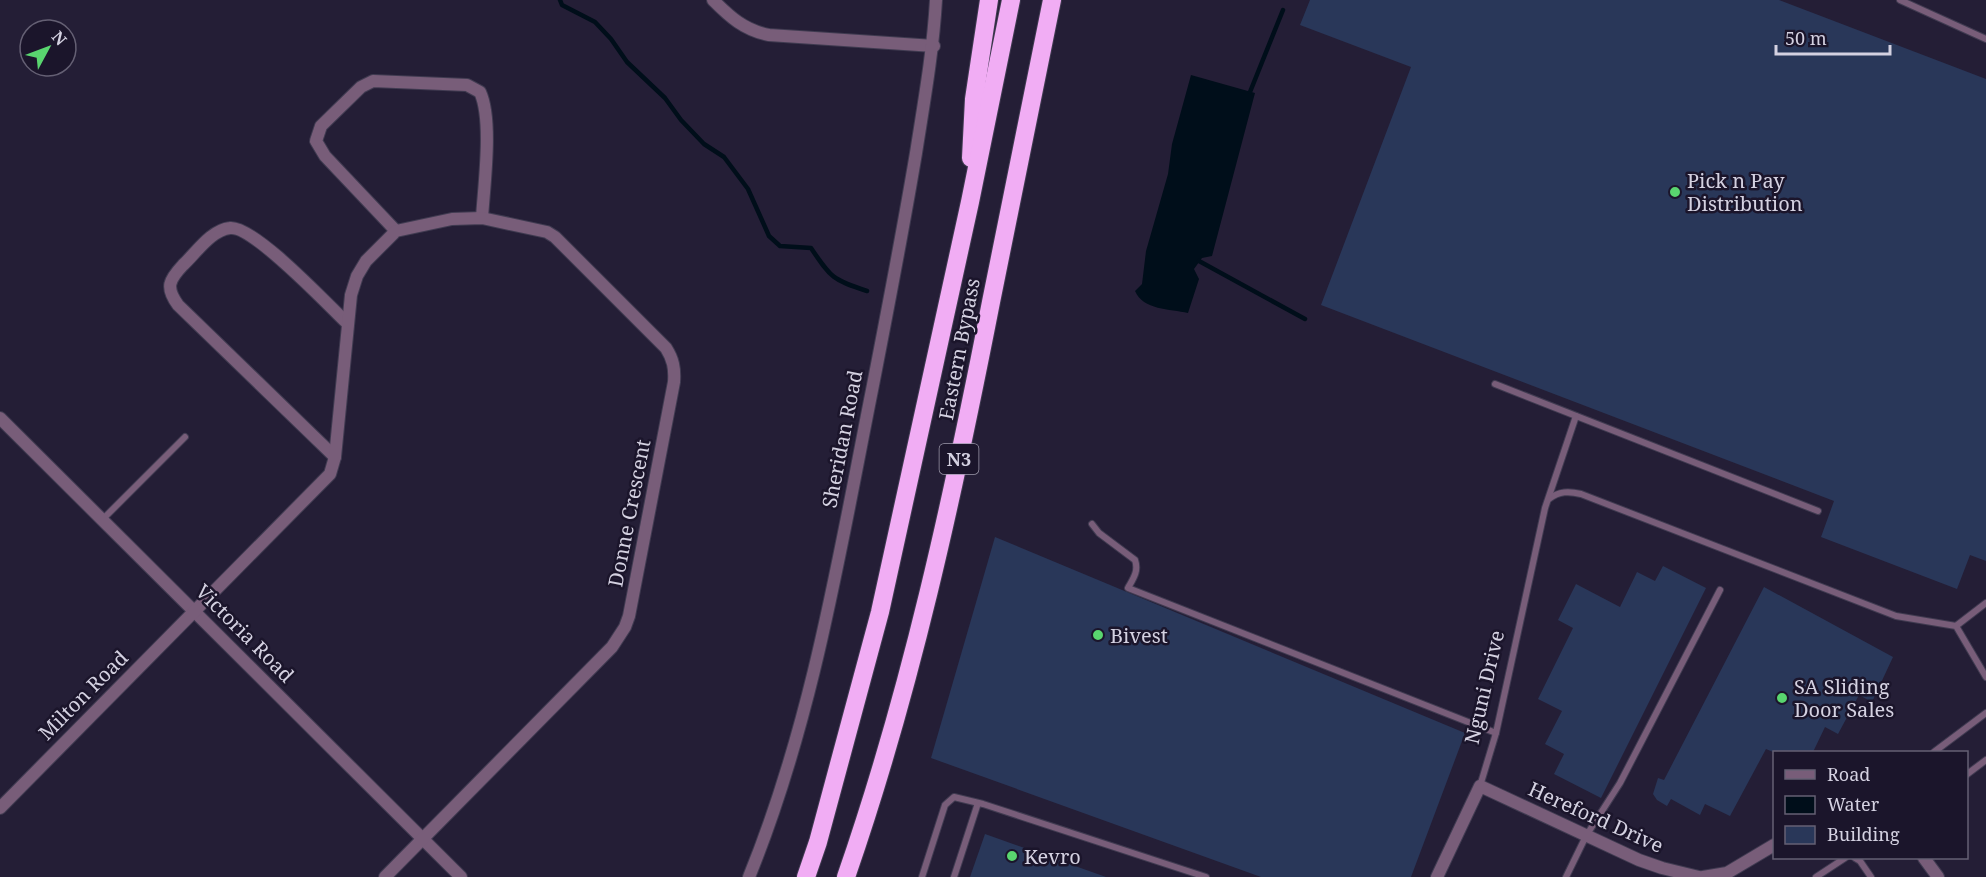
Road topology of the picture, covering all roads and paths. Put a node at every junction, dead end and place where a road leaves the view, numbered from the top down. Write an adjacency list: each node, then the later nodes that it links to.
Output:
1 (713, 0): 8 (street)
2 (936, 0): 8 (street, Sheridan Road)
3 (989, 0): 9 (highway)
4 (1011, 0): 9 (highway, Eastern Bypass / N3)
5 (1052, 0): 47 (highway, Eastern Bypass / N3)
6 (1900, 0): 7 (lane)
7 (1986, 39)
8 (934, 46): 45 (street, Sheridan Road)
9 (970, 202): 46 (highway, Eastern Bypass / N3)
10 (482, 218): 11 (street, Donne Crescent); 11 (street); 36 (street, Donne Crescent)
11 (396, 231): 12 (street)
12 (347, 323): 17 (street); 17 (street)
13 (1496, 384): 14 (lane)
14 (1576, 416): 18 (lane, Nguni Drive); 19 (lane)
15 (0, 418): 20 (street, Victoria Road)
16 (185, 437): 20 (lane)
17 (335, 457): 24 (street)
18 (1549, 499): 25 (lane); 28 (lane, Nguni Drive)
19 (1818, 511)
20 (102, 519): 24 (street, Victoria Road)
21 (1092, 524): 28 (lane)
22 (1720, 590): 35 (lane)
23 (1986, 603): 25 (lane)
24 (195, 610): 34 (street, Milton Road); 36 (street, Victoria Road)
25 (1956, 626): 26 (lane)
26 (1986, 677)
27 (1986, 713): 29 (lane)
28 (1496, 733): 32 (lane, Nguni Drive)
29 (1937, 751)
30 (1986, 760): 31 (lane)
31 (1968, 774)
32 (1480, 786): 35 (street, Hereford Drive); 51 (street, Nguni Drive)
33 (978, 803): 48 (lane); 49 (lane); 50 (lane)
34 (0, 808)
35 (1586, 836): 41 (street, Hereford Drive); 52 (lane)
36 (423, 839): 43 (street, Donne Crescent); 44 (street, Victoria Road)
37 (1773, 846): 42 (street, Hereford Drive)
38 (1843, 859): 54 (lane)
39 (1857, 859): 55 (lane)
40 (1925, 859): 56 (street)
41 (1675, 874): 53 (street, Hereford Drive)
42 (1727, 875): 53 (street, Hereford Drive)
43 (385, 877)
44 (461, 877)
45 (749, 877)
46 (806, 877)
47 (846, 877)
48 (922, 877)
49 (954, 877)
50 (1206, 877)
51 (1437, 877)
52 (1566, 877)
53 (1701, 877)
54 (1816, 877)
55 (1871, 877)
56 (1938, 877)

